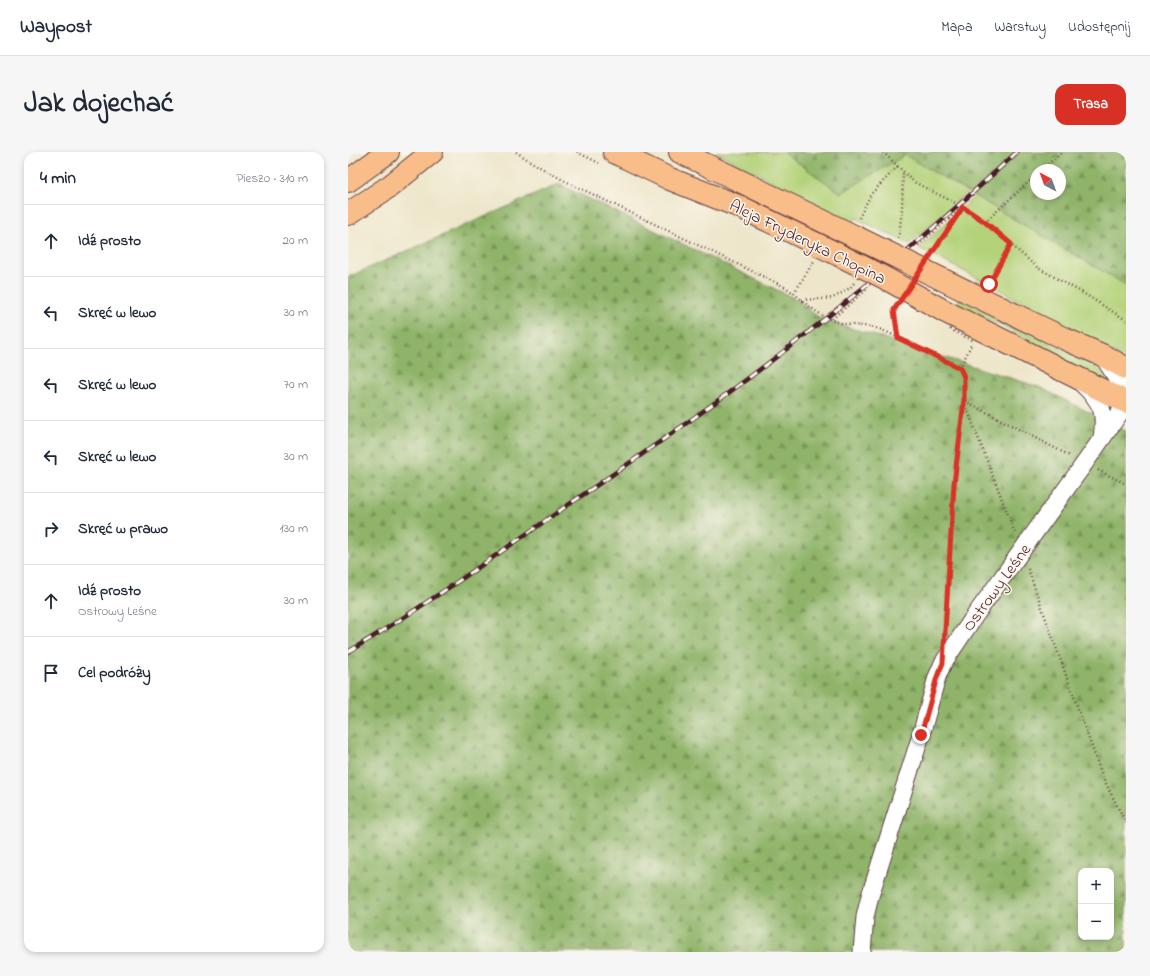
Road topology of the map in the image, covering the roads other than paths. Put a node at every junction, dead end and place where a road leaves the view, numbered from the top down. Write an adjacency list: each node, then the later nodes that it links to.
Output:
1 (388, 152): 5 (main road)
2 (432, 152): 6 (main road)
3 (614, 152): 9 (main road, Aleja Fryderyka Chopina, bridge)
4 (680, 152): 7 (main road, Aleja Fryderyka Chopina, bridge)
5 (348, 181)
6 (348, 214)
7 (1102, 355): 8 (main road, Aleja Fryderyka Chopina); 10 (street)
8 (1126, 368)
9 (1074, 376): 10 (main road, Aleja Fryderyka Chopina); 11 (street)
10 (1126, 402): 11 (street, Ostrowy Leśne)
11 (1102, 438): 12 (street, Ostrowy Leśne)
12 (862, 952)

